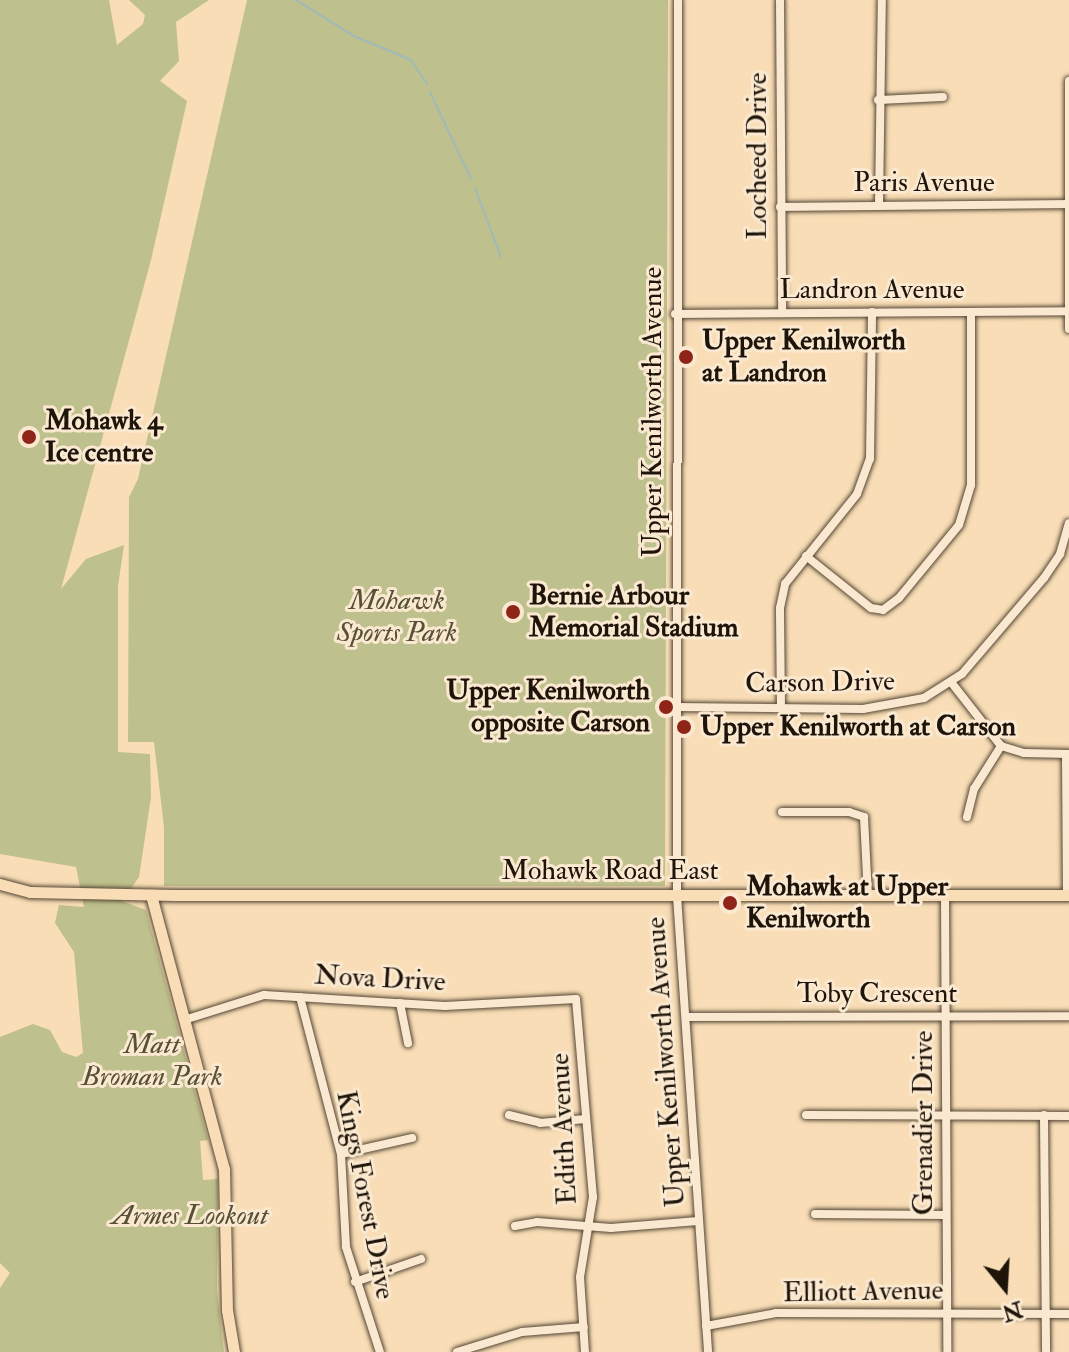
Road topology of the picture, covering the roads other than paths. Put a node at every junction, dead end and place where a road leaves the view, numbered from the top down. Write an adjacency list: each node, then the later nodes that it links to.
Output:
1 (678, 0): 14 (street, Upper Kenilworth Avenue)
2 (780, 0): 9 (street, Locheed Drive)
3 (882, 0): 6 (street)
4 (1069, 81): 8 (street)
5 (943, 97): 6 (street)
6 (878, 100): 7 (street)
7 (879, 204): 8 (street, Paris Avenue); 9 (street, Paris Avenue)
8 (1068, 204): 10 (street)
9 (780, 207): 11 (street, Locheed Drive)
10 (1069, 311): 13 (street, Landron Avenue); 15 (street)
11 (782, 312): 12 (street, Landron Avenue); 14 (street, Landron Avenue)
12 (872, 312): 13 (street, Landron Avenue); 17 (street)
13 (971, 313): 17 (street)
14 (675, 314): 19 (street, Upper Kenilworth Avenue)
15 (1069, 329)
16 (1069, 523): 18 (street, Carson Drive)
17 (806, 556): 20 (street)
18 (951, 682): 20 (street, Carson Drive); 21 (street)
19 (675, 707): 20 (street, Carson Drive); 29 (street, Upper Kenilworth Avenue)
20 (781, 708)
21 (1001, 746): 22 (street); 24 (street)
22 (1067, 754): 30 (street)
23 (782, 812): 27 (street)
24 (967, 817)
25 (0, 884): 26 (main road, Mohawk Road East)
26 (151, 895): 29 (main road, Mohawk Road East); 37 (main road)
27 (868, 895): 28 (main road, Mohawk Road East); 29 (main road, Mohawk Road East)
28 (945, 895): 30 (main road, Mohawk Road East); 34 (street, Grenadier Drive)
29 (677, 896): 36 (street, Upper Kenilworth Avenue)
30 (1068, 896)
31 (300, 997): 33 (street, Nova Drive); 37 (street, Nova Drive); 46 (street, Kings Forest Drive)
32 (576, 999): 33 (street, Nova Drive); 44 (street, Edith Avenue)
33 (400, 1003): 38 (street)
34 (946, 1016): 35 (street, Toby Crescent); 36 (street, Toby Crescent); 41 (street, Grenadier Drive)
35 (1069, 1016)
36 (686, 1017): 49 (street, Upper Kenilworth Avenue)
37 (184, 1020): 59 (main road)
38 (408, 1043)
39 (509, 1115): 44 (street)
40 (806, 1115): 41 (street)
41 (945, 1115): 42 (street); 48 (street, Grenadier Drive)
42 (1044, 1115): 43 (street); 55 (street)
43 (1069, 1116)
44 (586, 1119): 51 (street, Edith Avenue)
45 (412, 1138): 46 (street)
46 (341, 1154): 53 (street, Kings Forest Drive)
47 (815, 1214): 48 (street)
48 (946, 1215): 54 (street, Grenadier Drive)
49 (698, 1221): 51 (street); 57 (street, Upper Kenilworth Avenue)
50 (515, 1226): 51 (street)
51 (590, 1228): 58 (street, Edith Avenue)
52 (421, 1259): 53 (street)
53 (355, 1282): 60 (street, Kings Forest Drive)
54 (947, 1313): 55 (street, Elliott Avenue); 57 (street, Elliott Avenue); 64 (street, Grenadier Drive)
55 (1045, 1313): 56 (street, Elliott Avenue); 65 (street)
56 (1069, 1314)
57 (706, 1326): 63 (street, Upper Kenilworth Avenue)
58 (584, 1327): 61 (street); 62 (street, Edith Avenue)
59 (234, 1352)
60 (380, 1352)
61 (457, 1352)
62 (585, 1352)
63 (708, 1352)
64 (947, 1352)
65 (1046, 1352)

